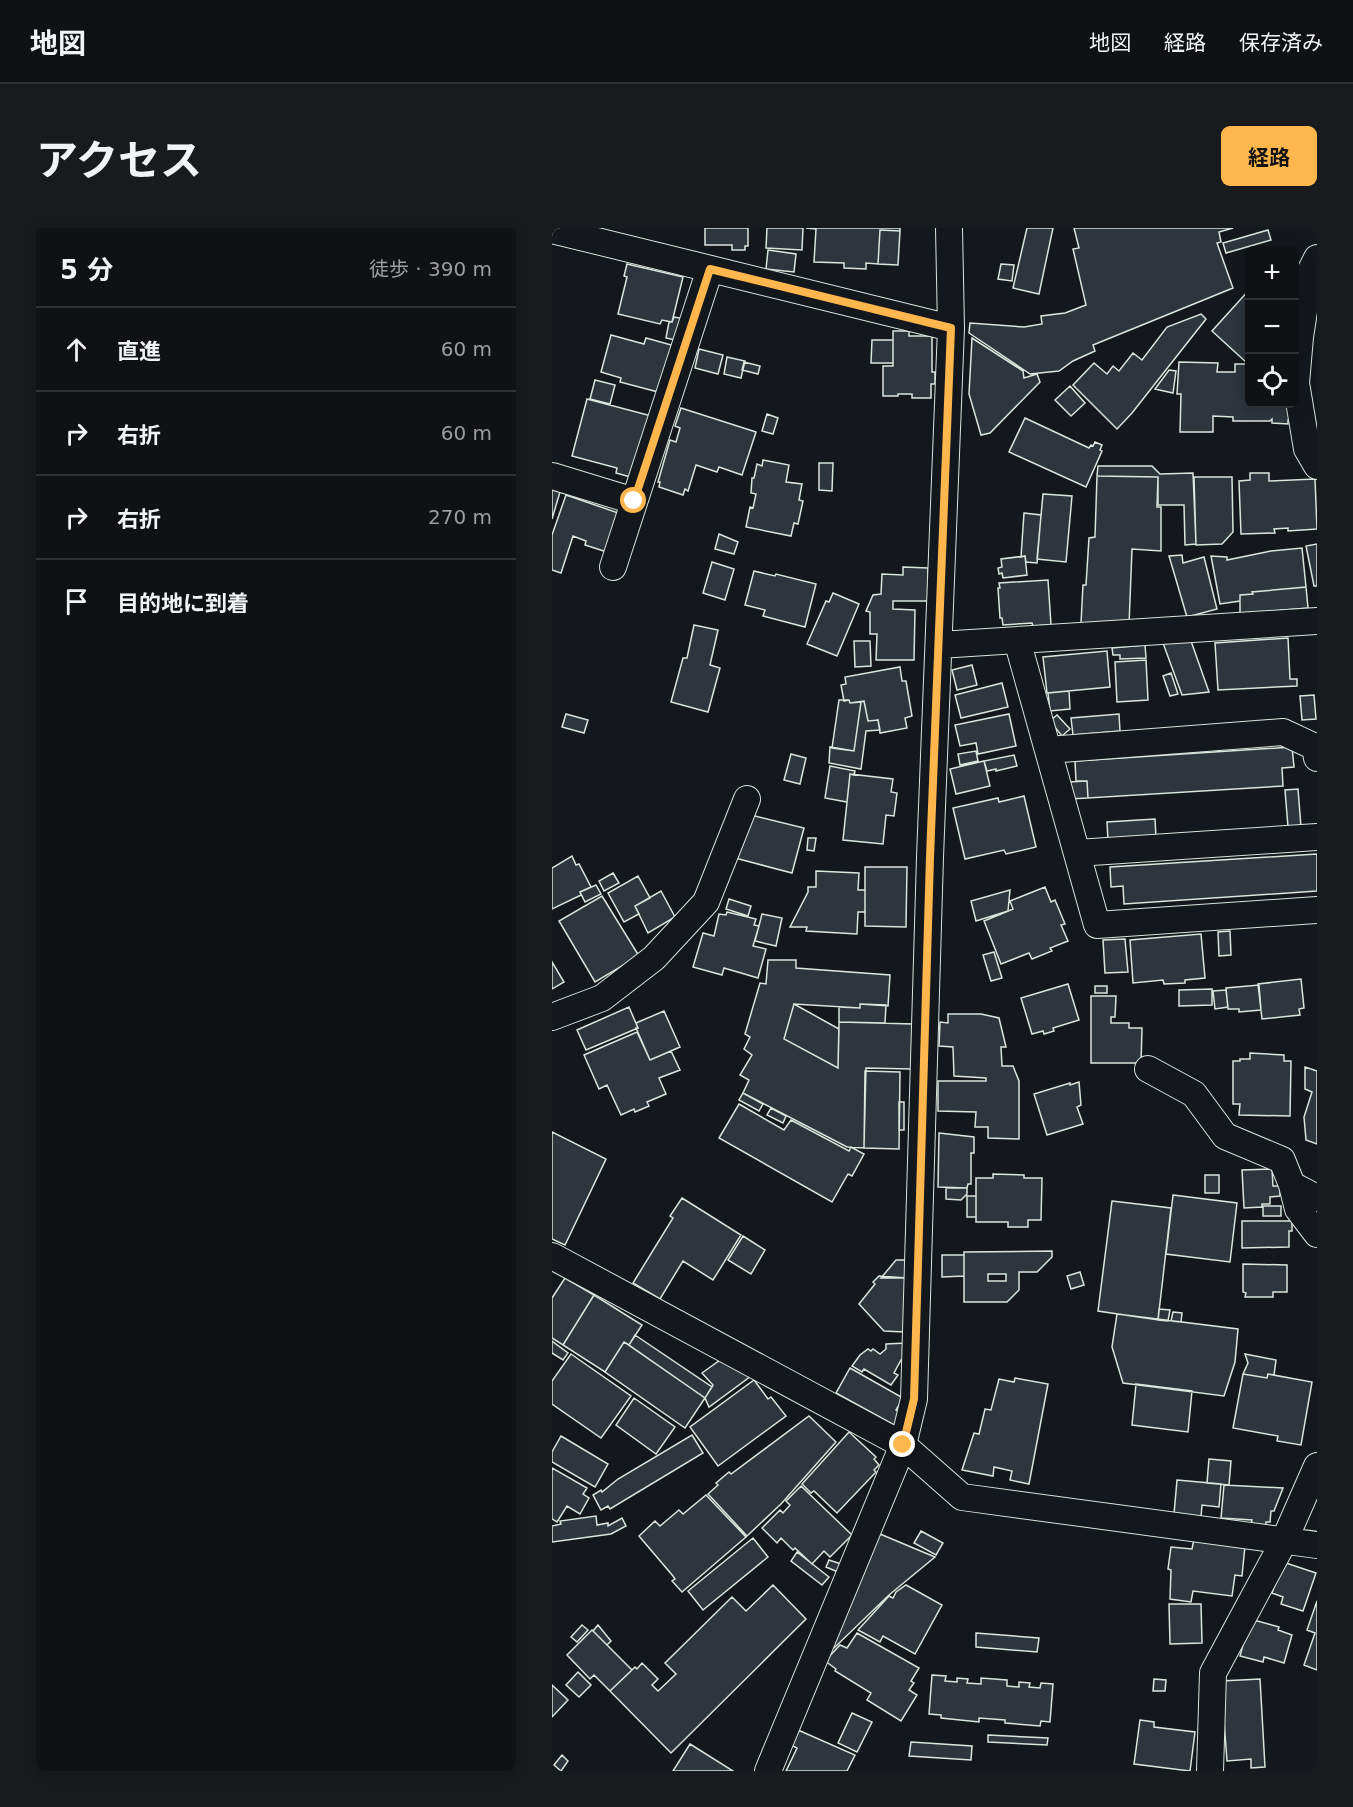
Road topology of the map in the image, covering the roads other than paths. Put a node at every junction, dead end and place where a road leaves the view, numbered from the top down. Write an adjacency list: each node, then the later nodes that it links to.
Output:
1 (949, 228): 5 (street)
2 (552, 231): 4 (street)
3 (1317, 258): 6 (street)
4 (710, 269): 5 (street); 8 (street)
5 (951, 328): 12 (street)
6 (1317, 466)
7 (552, 476): 8 (street)
8 (634, 501): 9 (street)
9 (613, 567)
10 (1317, 621): 11 (street)
11 (1017, 640): 12 (street); 13 (street)
12 (939, 645): 25 (street)
13 (1048, 750): 14 (street); 17 (street)
14 (1317, 758)
15 (747, 799): 19 (street)
16 (1317, 837): 17 (street)
17 (1077, 853): 18 (street)
18 (1317, 910)
19 (552, 1017)
20 (1148, 1069): 21 (street)
21 (1293, 1185): 22 (street); 23 (street)
22 (1317, 1198)
23 (1317, 1234)
24 (552, 1257): 25 (street)
25 (903, 1445): 27 (street); 29 (street)
26 (1317, 1466): 27 (street)
27 (1284, 1541): 28 (street); 30 (street)
28 (1317, 1545)
29 (768, 1771)
30 (1210, 1771)

